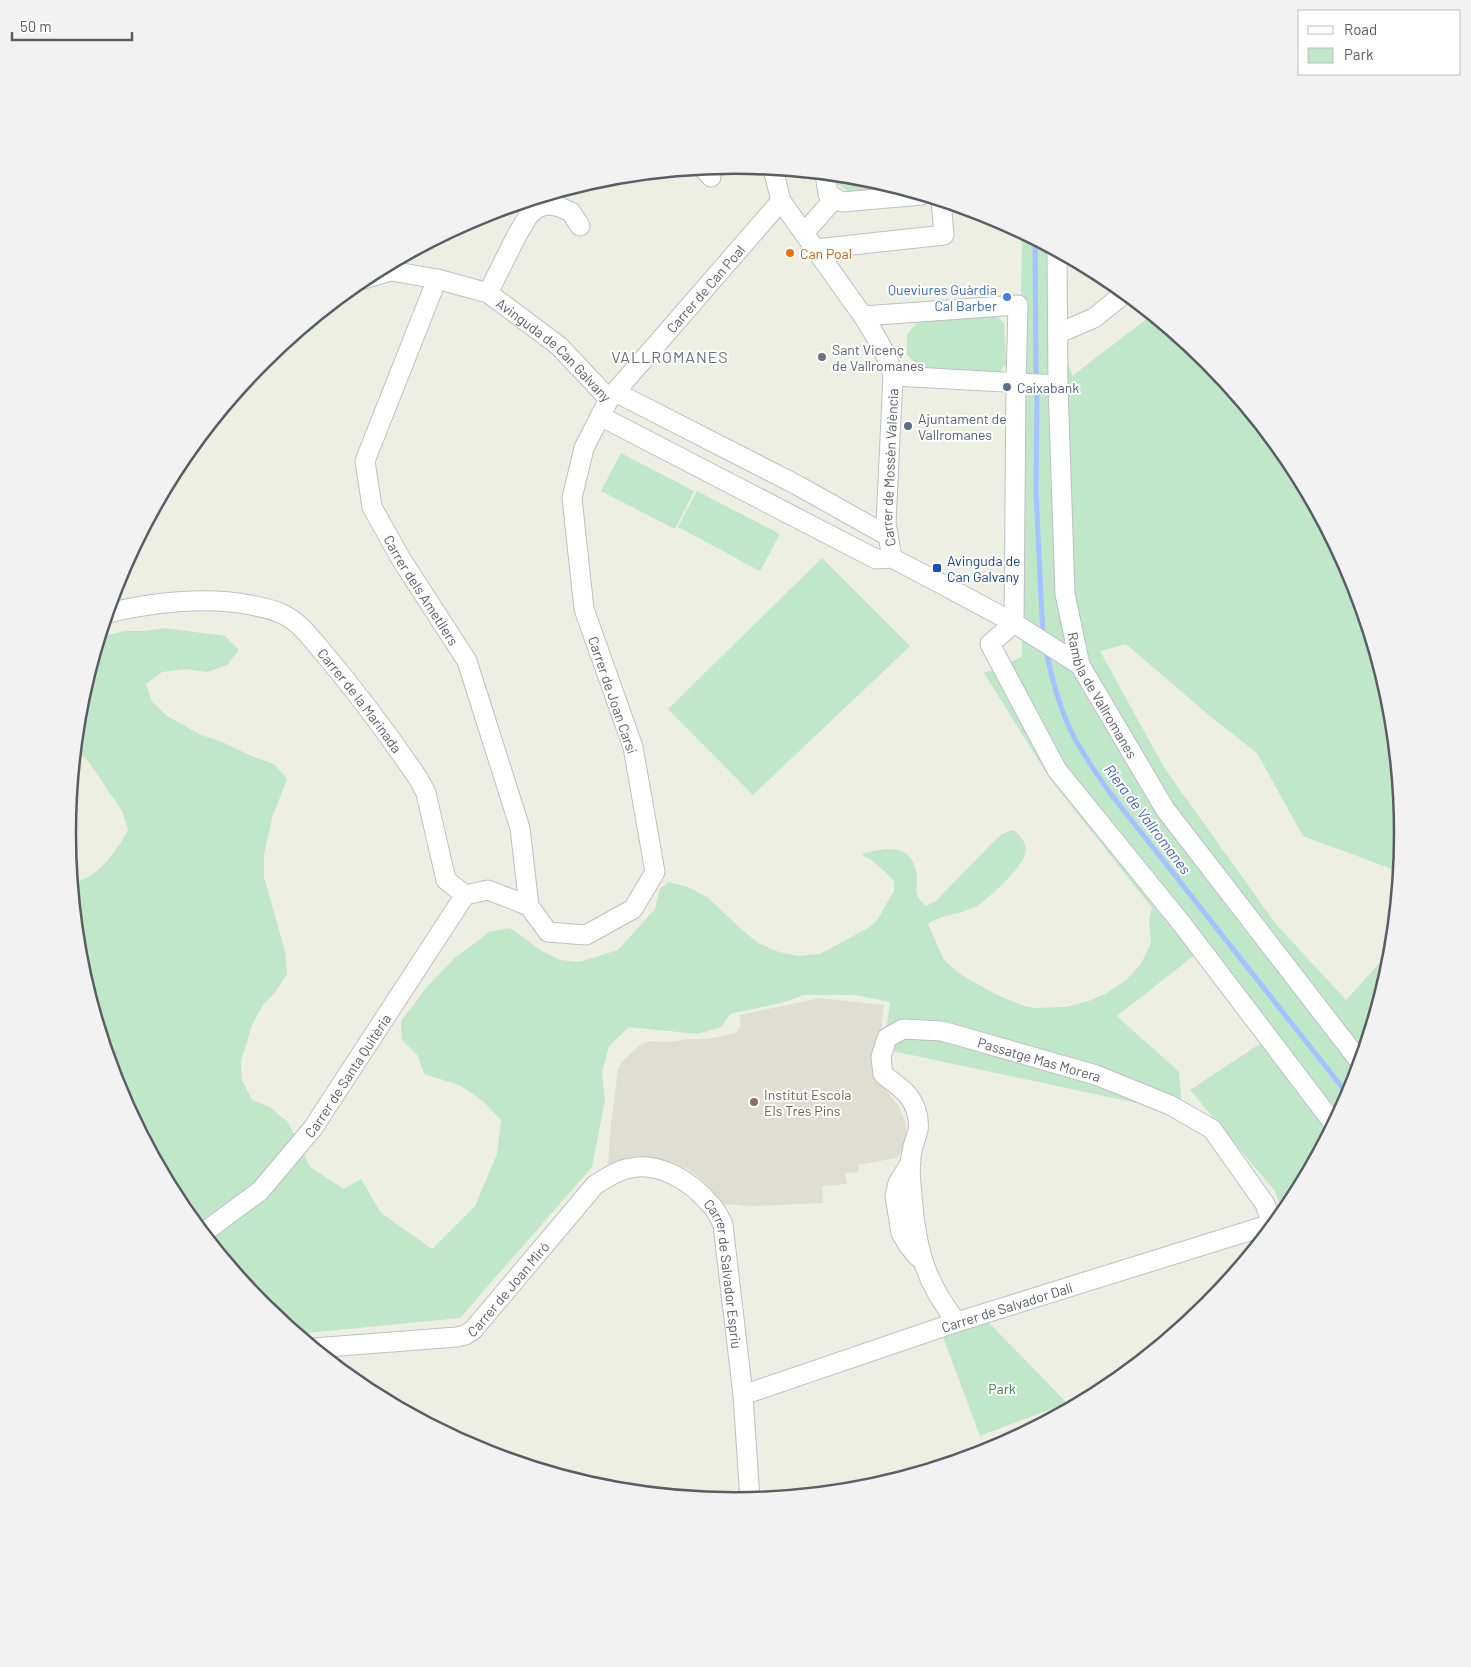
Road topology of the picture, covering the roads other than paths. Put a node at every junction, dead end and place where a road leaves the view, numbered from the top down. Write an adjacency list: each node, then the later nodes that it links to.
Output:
1 (775, 176): 5 (street)
2 (826, 181): 4 (street)
3 (904, 197): 4 (street)
4 (835, 198): 8 (street)
5 (781, 201): 8 (street); 20 (street, Carrer de Can Poal)
6 (942, 207): 9 (street)
7 (580, 226): 13 (street)
8 (804, 233): 9 (street)
9 (816, 249): 15 (street)
10 (1057, 259): 16 (street, Rambla de Vallromanes)
11 (398, 268): 12 (street, Avinguda de Can Galvany)
12 (437, 279): 13 (street, Avinguda de Can Galvany); 28 (street, Carrer dels Ametllers)
13 (488, 293): 20 (street, Avinguda de Can Galvany)
14 (1119, 297): 16 (street)
15 (863, 316): 17 (street); 18 (street)
16 (1059, 333): 19 (street, Rambla de Vallromanes)
17 (893, 376): 18 (street); 22 (street, Carrer de Mossèn València)
18 (1016, 383): 19 (street); 25 (street)
19 (1058, 385): 26 (street, Rambla de Vallromanes)
20 (612, 396): 21 (street, Avinguda de Can Galvany); 22 (street, Avinguda de Can Galvany)
21 (600, 416): 23 (street, Avinguda de Can Galvany); 28 (street, Carrer de Joan Carsi)
22 (888, 536): 23 (street, Carrer de Mossèn València)
23 (892, 558): 25 (street, Avinguda de Can Galvany)
24 (115, 612): 27 (street, Carrer de la Marinada)
25 (1014, 624): 26 (street, Avinguda de Can Galvany); 30 (street)
26 (1080, 665): 29 (street, Rambla de Vallromanes)
27 (465, 894): 28 (street); 34 (street, Carrer de Santa Quitèria)
28 (530, 906)
29 (1356, 1056)
30 (1330, 1119)
31 (670, 1173): 36 (street, Carrer de Joan Miró); 37 (street, Carrer de Salvador Espriu)
32 (1270, 1219): 35 (street, Passatge Mas Morera)
33 (1264, 1227): 35 (street, Carrer de Salvador Dalí)
34 (208, 1229)
35 (957, 1322): 37 (street, Carrer de Salvador Dalí)
36 (323, 1347)
37 (743, 1395): 38 (street)
38 (749, 1492)

